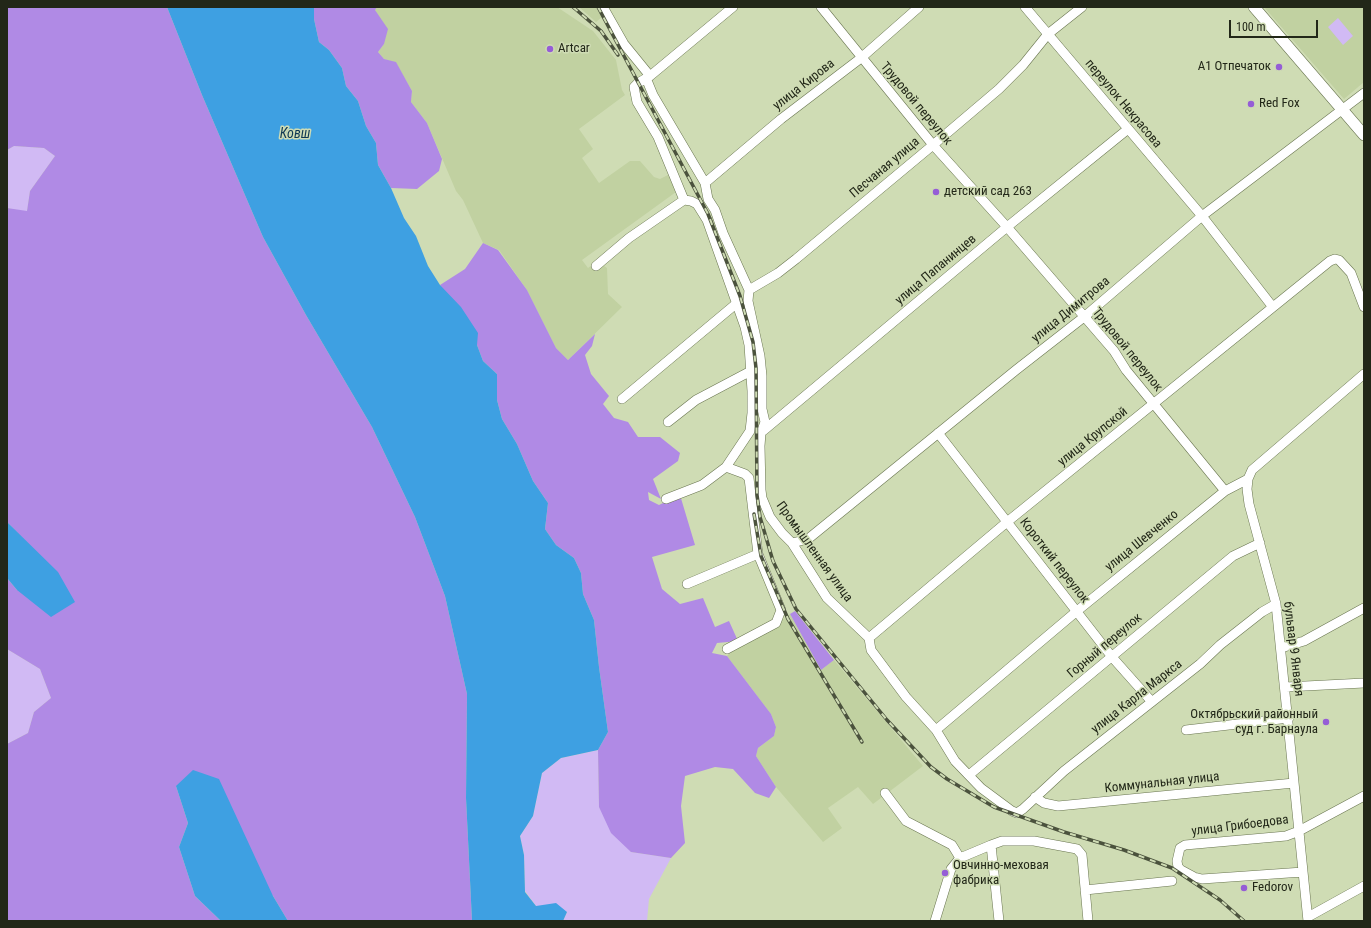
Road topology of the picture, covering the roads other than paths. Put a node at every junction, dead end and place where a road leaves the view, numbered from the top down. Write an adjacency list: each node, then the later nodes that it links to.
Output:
1 (603, 7): 10 (street)
2 (733, 7): 10 (street)
3 (821, 7): 9 (street, Трудовой переулок)
4 (919, 7): 9 (street, улица Кирова)
5 (1025, 7): 8 (street, переулок Некрасова)
6 (1082, 7): 8 (street, Песчаная улица)
7 (1254, 7): 12 (main road)
8 (1048, 34): 13 (street, переулок Некрасова); 15 (street, Песчаная улица)
9 (861, 58): 15 (street, Трудовой переулок); 16 (street, улица Кирова)
10 (648, 77): 16 (street); 17 (street)
11 (1364, 93): 12 (street, улица Димитрова)
12 (1343, 110): 14 (main road); 18 (street, улица Димитрова)
13 (1128, 129): 18 (street, переулок Некрасова); 19 (street, улица Папанинцев)
14 (1364, 135)
15 (933, 145): 19 (street, Трудовой переулок); 21 (street, Песчаная улица)
16 (705, 183): 21 (street)
17 (684, 200): 20 (street); 22 (street)
18 (1202, 216): 23 (street, переулок Некрасова); 25 (street, улица Димитрова)
19 (1007, 227): 25 (street, Трудовой переулок); 31 (street, улица Папанинцев)
20 (596, 266)
21 (749, 290): 31 (street, Промышленная улица)
22 (737, 303): 26 (street); 28 (street)
23 (1272, 306): 24 (street, улица Крупской); 29 (street, улица Крупской)
24 (1364, 307)
25 (1084, 317): 29 (street, Трудовой переулок); 32 (street, улица Димитрова)
26 (749, 372): 30 (street); 33 (street)
27 (1364, 374): 34 (street, улица Шевченко)
28 (622, 399)
29 (1154, 405): 35 (street, Трудовой переулок); 37 (street, улица Крупской)
30 (668, 422)
31 (761, 433): 38 (street, Промышленная улица)
32 (938, 433): 37 (street, Короткий переулок); 38 (street, улица Димитрова)
33 (726, 467): 36 (street); 40 (street)
34 (1248, 479): 35 (street, улица Шевченко); 39 (street, бульвар 9 Января)
35 (1225, 491): 44 (street, улица Шевченко)
36 (666, 499)
37 (1007, 522): 44 (street, Короткий переулок); 45 (street, улица Крупской)
38 (792, 543): 45 (street, Промышленная улица)
39 (1260, 543): 42 (street, бульвар 9 Января); 48 (street, Горный переулок)
40 (758, 554): 41 (street); 47 (street)
41 (686, 584)
42 (1276, 604): 46 (street, бульвар 9 Января); 51 (street, улица Карла Маркса)
43 (1364, 608): 46 (street)
44 (1077, 611): 48 (street, Короткий переулок); 53 (street, улица Шевченко)
45 (868, 638): 53 (street, Промышленная улица)
46 (1281, 648): 50 (street, бульвар 9 Января)
47 (727, 649)
48 (1112, 657): 51 (street, Короткий переулок); 55 (street, Горный переулок)
49 (1364, 683): 50 (street)
50 (1286, 687): 52 (street, бульвар 9 Января)
51 (1152, 702): 59 (street, улица Карла Маркса)
52 (1288, 718): 54 (street); 56 (street, бульвар 9 Января)
53 (936, 730): 55 (street, Промышленная улица)
54 (1186, 730)
55 (969, 775): 60 (street, Промышленная улица)
56 (1294, 783): 59 (street, Коммунальная улица); 61 (street, бульвар 9 Января)
57 (885, 793): 63 (street)
58 (1364, 796): 61 (street, улица Грибоедова)
59 (1035, 797): 60 (street, улица Карла Маркса)
60 (1016, 813)
61 (1299, 831): 64 (street, бульвар 9 Января); 64 (street, улица Грибоедова)
62 (991, 845): 63 (street); 67 (street); 70 (street)
63 (960, 858): 69 (street)
64 (1303, 872): 68 (street, бульвар 9 Января)
65 (1172, 880): 67 (street)
66 (1364, 886): 68 (street)
67 (1085, 890): 71 (street)
68 (1308, 919)
69 (935, 921)
70 (999, 921)
71 (1088, 921)

